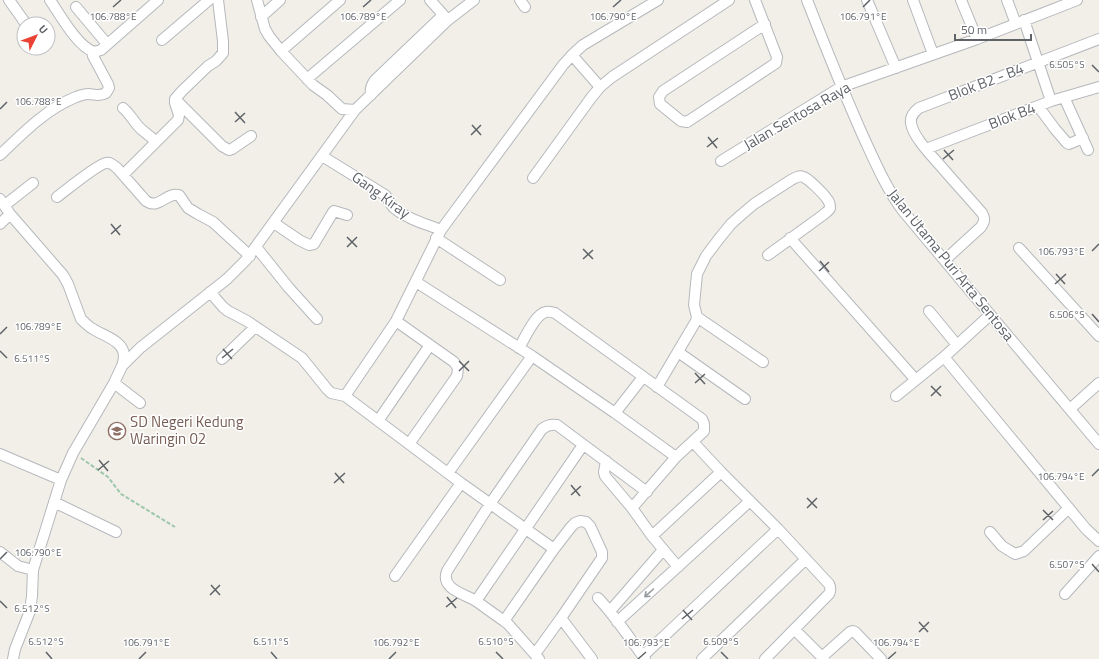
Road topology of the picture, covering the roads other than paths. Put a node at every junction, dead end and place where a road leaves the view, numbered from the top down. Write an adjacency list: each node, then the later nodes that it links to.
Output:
1 (10, 0): 23 (street)
2 (50, 0): 33 (street)
3 (208, 0): 30 (street)
4 (218, 0): 43 (street)
5 (257, 0): 24 (street)
6 (280, 0): 24 (street)
7 (340, 0): 32 (street)
8 (400, 0): 38 (street)
9 (430, 0): 25 (street)
10 (474, 0): 25 (street)
11 (658, 0): 35 (street)
12 (728, 0): 39 (street)
13 (755, 0): 27 (street)
14 (806, 0): 40 (street, Jalan Utama Puri Arta Sentosa)
15 (867, 0): 37 (street)
16 (913, 0): 34 (street)
17 (962, 0): 28 (street)
18 (1007, 0): 26 (street)
19 (1077, 0): 21 (street, Jalan Sentosa Raya)
20 (155, 1): 31 (street)
21 (1053, 4): 26 (street, Jalan Sentosa Raya)
22 (76, 7): 31 (street)
23 (21, 16)
24 (261, 17): 32 (street)
25 (445, 18): 47 (street)
26 (1020, 22): 28 (street, Jalan Sentosa Raya); 36 (street)
27 (765, 24): 27 (street)
28 (977, 39): 34 (street, Jalan Sentosa Raya)
29 (1099, 39): 36 (street, Blok B2 - B4)
30 (162, 40)
31 (106, 44): 33 (street)
32 (281, 51): 38 (street)
33 (94, 52): 53 (street)
34 (933, 54): 37 (street, Jalan Sentosa Raya)
35 (572, 55): 39 (street); 64 (street)
36 (1038, 62): 44 (street); 51 (street, Blok B2 - B4)
37 (896, 68): 40 (street, Jalan Sentosa Raya)
38 (307, 79): 47 (street)
39 (600, 87): 57 (street)
40 (841, 87): 55 (street, Jalan Sentosa Raya); 70 (street, Jalan Utama Puri Arta Sentosa)
41 (1099, 87): 42 (street, Blok B4)
42 (1064, 97): 44 (street, Blok B4); 49 (street)
43 (175, 99): 48 (street); 50 (street)
44 (1051, 101): 45 (street, Blok B4)
45 (1038, 106): 49 (street); 51 (street, Blok B4)
46 (123, 108): 50 (street)
47 (355, 110): 54 (street)
48 (251, 136)
49 (1083, 138): 52 (street)
50 (156, 142): 56 (street)
51 (926, 149): 70 (street)
52 (1088, 150)
53 (0, 155)
54 (322, 156): 62 (street); 64 (street, Gang Kiray)
55 (721, 161)
56 (123, 175): 59 (street); 69 (street)
57 (533, 178)
58 (33, 183): 60 (street)
59 (57, 197)
60 (3, 204): 63 (street); 89 (street)
61 (347, 215): 62 (street)
62 (274, 223): 66 (street)
63 (0, 224)
64 (439, 234): 71 (street, Gang Kiray); 72 (street)
65 (790, 238): 68 (street); 76 (street); 91 (street)
66 (256, 248): 69 (street); 77 (street)
67 (1019, 248): 80 (street)
68 (768, 255)
69 (250, 256): 73 (street)
70 (945, 260): 75 (street, Jalan Utama Puri Arta Sentosa)
71 (500, 280)
72 (416, 282): 78 (street); 83 (street)
73 (210, 292): 79 (street); 89 (street)
74 (929, 311): 82 (street)
75 (990, 315): 82 (street); 99 (street, Jalan Utama Puri Arta Sentosa)
76 (697, 317): 84 (street); 88 (street)
77 (317, 320)
78 (396, 321): 81 (street); 95 (street)
79 (255, 326): 87 (street); 95 (street)
80 (1099, 336)
81 (430, 345): 101 (street); 103 (street)
82 (957, 345): 86 (street)
83 (519, 348): 85 (street); 90 (street)
84 (678, 352): 94 (street); 97 (street)
85 (532, 356): 100 (street); 110 (street)
86 (944, 357): 91 (street); 118 (street)
87 (222, 359)
88 (763, 362)
89 (122, 366): 92 (street)
90 (643, 377): 94 (street); 100 (street)
91 (916, 379): 96 (street)
92 (114, 383): 98 (street); 111 (street)
93 (1099, 383): 99 (street)
94 (657, 387): 102 (street)
95 (345, 396): 101 (street)
96 (896, 396)
97 (745, 399)
98 (140, 403)
99 (1070, 409): 104 (street, Jalan Utama Puri Arta Sentosa)
100 (615, 413): 107 (street)
101 (378, 421): 103 (street)
102 (693, 442): 107 (street); 109 (street)
103 (409, 444): 110 (street)
104 (1099, 444)
105 (583, 445): 108 (street); 116 (street); 119 (street)
106 (0, 454): 111 (street)
107 (676, 457): 113 (street)
108 (606, 461): 113 (street); 117 (street)
109 (721, 472): 114 (street); 123 (street)
110 (448, 473): 112 (street)
111 (61, 480): 115 (street)
112 (461, 483): 116 (street); 132 (street)
113 (647, 492): 117 (street)
114 (750, 501): 120 (street); 130 (street)
115 (54, 502): 121 (street); 131 (street)
116 (490, 504): 119 (street); 135 (street)
117 (632, 508): 123 (street)
118 (1069, 508): 122 (street); 124 (street)
119 (525, 529): 125 (street); 135 (street)
120 (778, 529): 129 (street); 142 (street)
121 (116, 532)
122 (990, 532)
123 (652, 536): 126 (street)
124 (1099, 540)
125 (554, 549): 137 (street); 138 (street)
126 (663, 550): 130 (street); 136 (street)
127 (0, 552): 131 (street)
128 (1099, 556): 133 (street)
129 (806, 559): 140 (street); 146 (street)
130 (678, 567): 139 (street, one-way to 139)
131 (33, 570): 144 (street)
132 (395, 576)
133 (1065, 594)
134 (598, 598): 136 (street)
135 (476, 602): 138 (street)
136 (610, 611): 139 (street)
137 (561, 618): 141 (street); 145 (street)
138 (504, 621): 141 (street)
139 (617, 622): 142 (street)
140 (795, 630): 143 (street); 147 (street)
141 (537, 656)
142 (644, 658)
143 (823, 658): 148 (street)
144 (13, 659)
145 (592, 659)
146 (702, 659)
147 (765, 659)
148 (881, 659)

